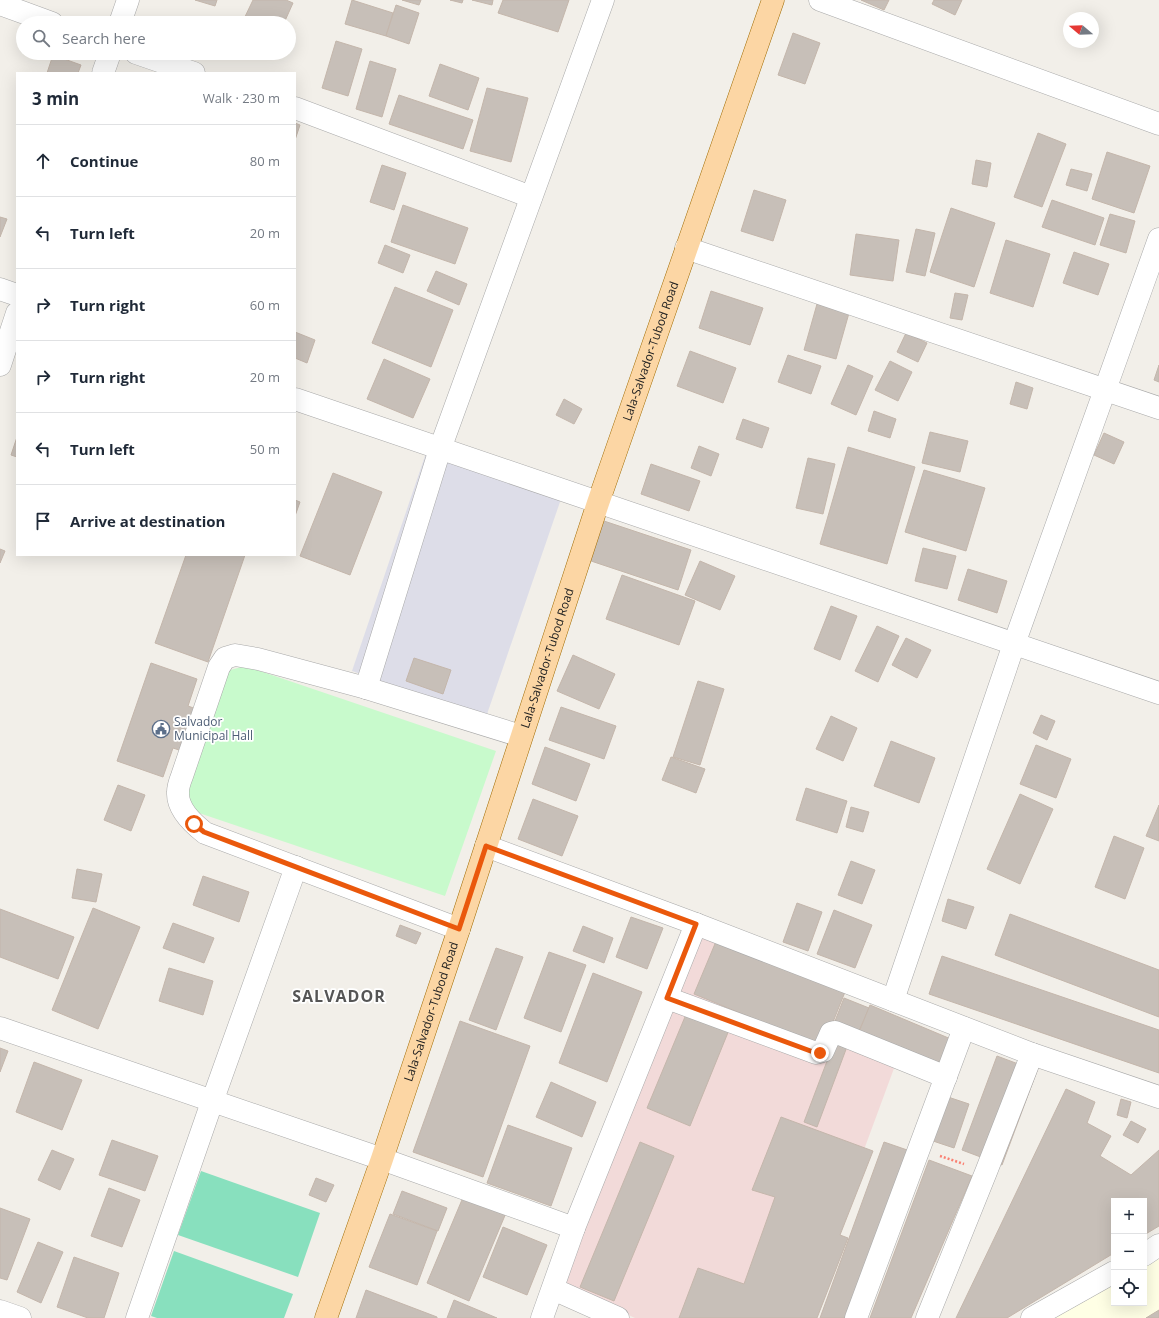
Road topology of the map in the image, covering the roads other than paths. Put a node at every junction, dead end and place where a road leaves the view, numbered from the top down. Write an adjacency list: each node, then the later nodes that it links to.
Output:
1 (128, 0): 7 (street)
2 (603, 0): 14 (street)
3 (773, 0): 16 (main road, Lala-Salvador-Tubod Road)
4 (820, 0): 13 (street)
5 (0, 4): 6 (street)
6 (33, 16)
7 (122, 16)
8 (108, 60): 10 (street)
9 (156, 60): 11 (street)
10 (103, 72)
11 (191, 72)
12 (296, 108): 14 (street)
13 (1159, 124)
14 (531, 197): 24 (street)
15 (1159, 239): 21 (street)
16 (686, 248): 21 (street); 25 (main road, Lala-Salvador-Tubod Road)
17 (0, 289): 18 (street)
18 (16, 295)
19 (16, 316): 20 (street)
20 (0, 365)
21 (1105, 389): 23 (street); 26 (street)
22 (296, 399): 24 (street)
23 (1159, 408)
24 (440, 449): 25 (street); 27 (street)
25 (598, 503): 26 (street); 29 (main road, Lala-Salvador-Tubod Road)
26 (1014, 644): 28 (street); 35 (street)
27 (366, 688): 29 (street); 31 (street)
28 (1159, 693)
29 (521, 736): 30 (main road, Lala-Salvador-Tubod Road)
30 (486, 846): 32 (street); 33 (main road, Lala-Salvador-Tubod Road)
31 (296, 867): 33 (street); 41 (street)
32 (696, 924): 34 (street); 35 (street)
33 (459, 929): 42 (main road, Lala-Salvador-Tubod Road)
34 (667, 998): 39 (street); 43 (street)
35 (893, 1000): 37 (street)
36 (0, 1028): 41 (street)
37 (964, 1028): 38 (street); 39 (street)
38 (1032, 1054): 40 (street); 55 (street)
39 (946, 1077): 54 (street)
40 (1159, 1097)
41 (212, 1102): 42 (street); 50 (street)
42 (382, 1159): 43 (street); 51 (main road, Lala-Salvador-Tubod Road)
43 (574, 1228): 47 (street)
44 (1159, 1245): 45 (street)
45 (1147, 1253)
46 (1111, 1274): 56 (street)
47 (553, 1289): 52 (street); 53 (street)
48 (0, 1311): 49 (street)
49 (20, 1318)
50 (138, 1318)
51 (326, 1318)
52 (542, 1318)
53 (618, 1318)
54 (856, 1318)
55 (927, 1318)
56 (1032, 1318)

